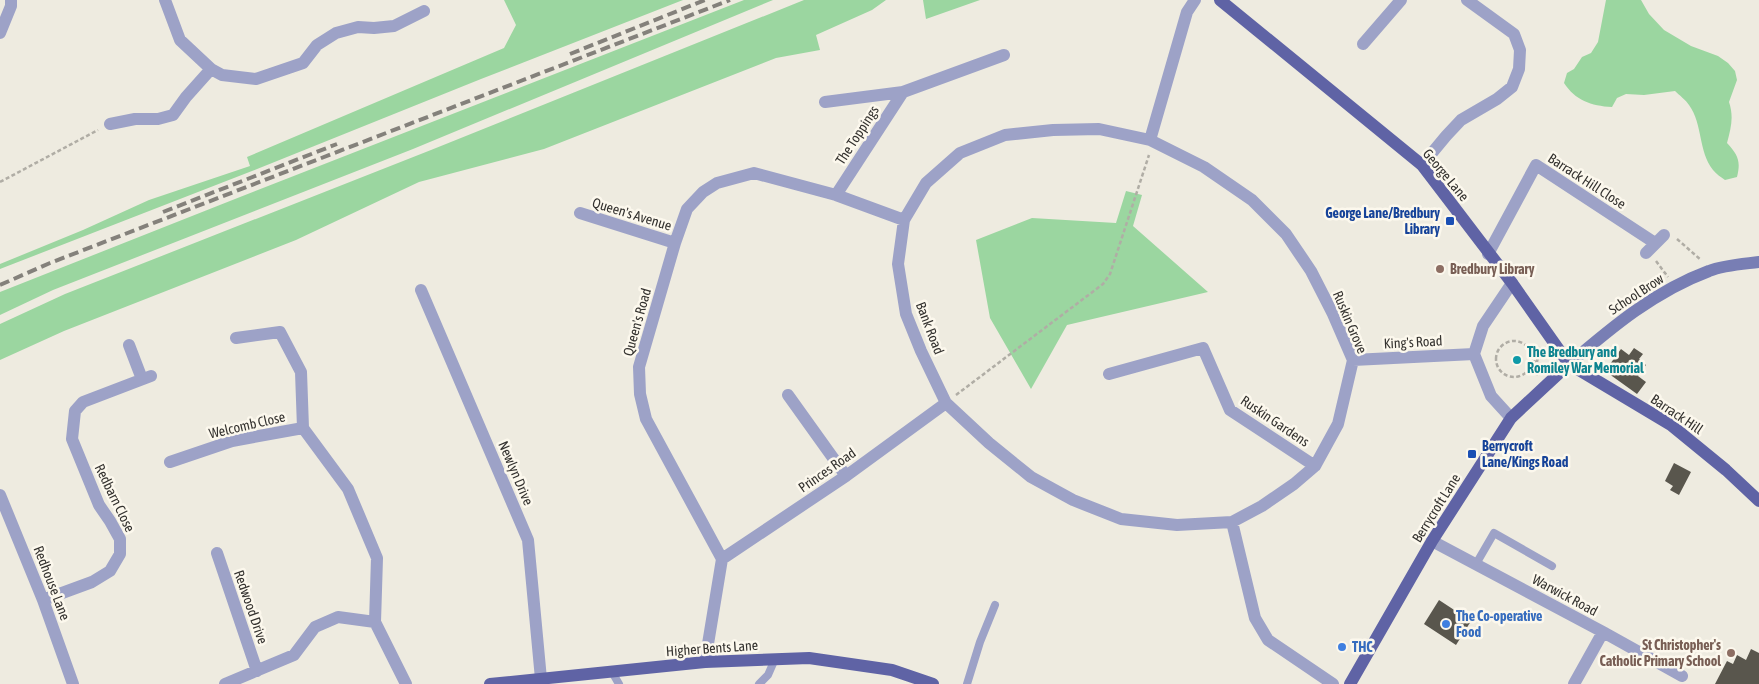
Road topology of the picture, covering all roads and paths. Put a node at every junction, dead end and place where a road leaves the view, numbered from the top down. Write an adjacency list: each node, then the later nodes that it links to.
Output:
1 (11, 0): 8 (street)
2 (165, 0): 11 (street)
3 (1195, 0): 15 (street)
4 (1220, 0): 16 (main road, George Lane)
5 (1401, 0): 9 (street)
6 (1467, 0): 16 (street)
7 (424, 11): 11 (street)
8 (0, 33)
9 (1363, 44)
10 (1004, 55): 12 (street, The Toppings)
11 (211, 69): 14 (street)
12 (903, 92): 13 (street, The Toppings); 18 (street, The Toppings)
13 (825, 102)
14 (110, 124): 17 (path)
15 (1151, 140): 20 (street, Bank Road); 35 (street, Ruskin Grove); 41 (path)
16 (1422, 165): 24 (main road, George Lane)
17 (0, 182)
18 (836, 195): 20 (street, Queen's Road); 22 (street, Queen's Road)
19 (580, 213): 22 (street, Queen's Avenue)
20 (904, 220): 41 (street, Bank Road)
21 (1660, 239): 23 (street); 24 (street, Barrack Hill Close); 26 (path); 28 (path)
22 (675, 243): 52 (street, Queen's Road)
23 (1646, 253)
24 (1488, 254): 27 (main road, George Lane)
25 (1759, 262): 26 (main road, School Brow)
26 (1711, 270): 28 (main road, School Brow)
27 (1512, 284): 32 (street); 37 (main road, George Lane)
28 (1675, 286): 37 (main road, School Brow)
29 (421, 290): 64 (street, Newlyn Drive)
30 (236, 338): 43 (street)
31 (129, 345): 55 (street, Redbarn Close)
32 (1474, 354): 35 (street, King's Road); 42 (street)
33 (1491, 354): 34 (path)
34 (1497, 355): 36 (path); 36 (path)
35 (1353, 360): 45 (street, Ruskin Grove)
36 (1532, 361): 39 (path)
37 (1569, 364): 39 (main road, Berrycroft Lane); 48 (main road, Barrack Hill)
38 (1109, 374): 45 (street, Ruskin Gardens)
39 (1546, 385): 42 (main road, Berrycroft Lane)
40 (788, 395): 46 (street)
41 (946, 403): 46 (street, Princes Road); 49 (street, Bank Road)
42 (1510, 418): 50 (main road, Berrycroft Lane)
43 (303, 428): 44 (street, Welcomb Close); 57 (street)
44 (170, 462)
45 (1315, 466): 49 (street, Ruskin Grove)
46 (846, 476): 52 (street, Princes Road)
47 (0, 494): 55 (street, Redhouse Lane)
48 (1759, 501)
49 (1232, 522): 73 (street)
50 (1432, 541): 53 (street, Warwick Road); 74 (main road, Berrycroft Lane)
51 (217, 553): 61 (street, Redwood Drive)
52 (722, 559): 60 (street)
53 (1476, 564): 54 (lane); 58 (street, Warwick Road)
54 (1552, 566)
55 (43, 600): 65 (street, Redhouse Lane)
56 (995, 605): 72 (lane)
57 (375, 622): 61 (street); 67 (street)
58 (1603, 632): 63 (street, Warwick Road); 75 (street)
59 (775, 659): 60 (main road, Higher Bents Lane); 70 (lane); 71 (main road, Higher Bents Lane)
60 (705, 662): 62 (main road, Higher Bents Lane)
61 (257, 671): 66 (street)
62 (612, 672): 64 (main road, Higher Bents Lane); 69 (lane)
63 (1682, 676)
64 (541, 679): 68 (main road, Higher Bents Lane)
65 (73, 684)
66 (225, 684)
67 (406, 684)
68 (490, 684)
69 (619, 684)
70 (759, 684)
71 (933, 684)
72 (967, 684)
73 (1333, 684)
74 (1350, 684)
75 (1574, 684)

